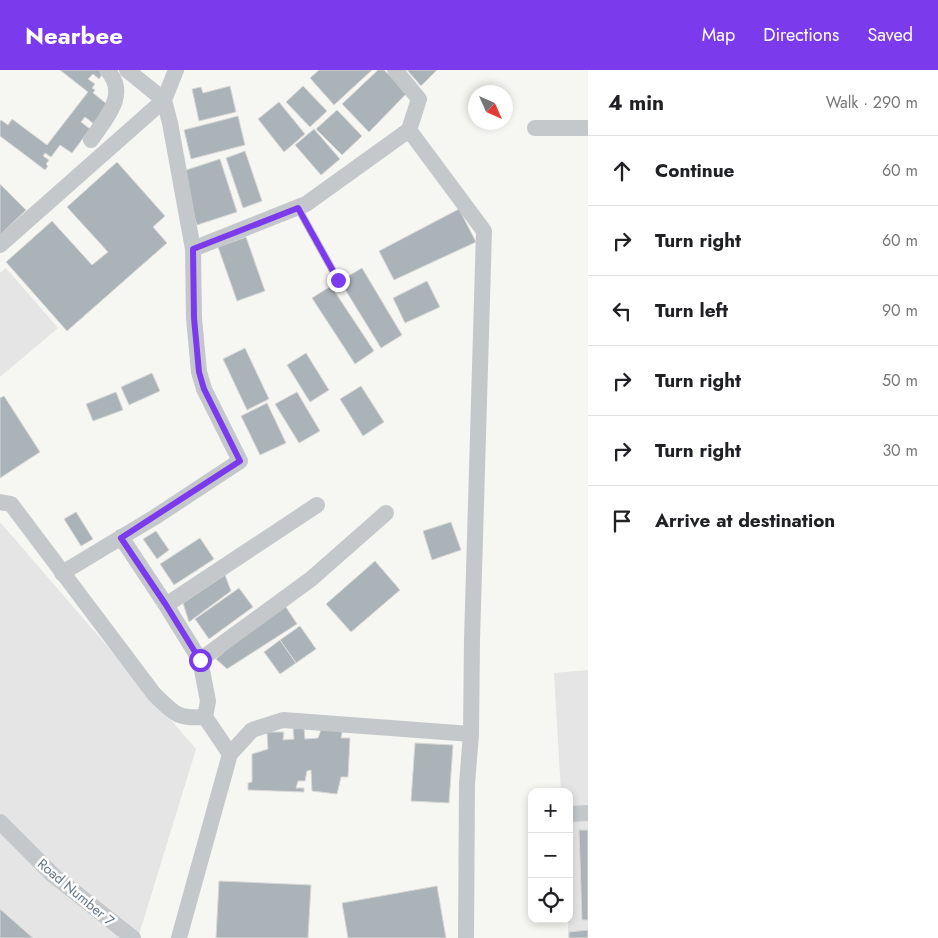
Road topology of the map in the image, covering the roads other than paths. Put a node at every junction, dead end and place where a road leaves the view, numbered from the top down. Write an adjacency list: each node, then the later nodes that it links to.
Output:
1 (107, 70): 9 (street)
2 (127, 70): 5 (street)
3 (176, 70): 5 (street)
4 (395, 70): 8 (street)
5 (164, 100): 11 (street); 12 (street)
6 (535, 128): 7 (street)
7 (588, 128)
8 (409, 130): 10 (street); 22 (street)
9 (90, 140)
10 (298, 208): 12 (street); 13 (lane)
11 (0, 245)
12 (193, 249): 17 (street)
13 (338, 280)
14 (0, 502): 18 (street)
15 (317, 505): 19 (street)
16 (386, 513): 20 (street)
17 (121, 538): 18 (street); 19 (street)
18 (62, 573): 21 (street)
19 (166, 605): 20 (street)
20 (200, 660): 21 (street)
21 (205, 717): 23 (street)
22 (471, 734): 23 (street); 29 (street)
23 (230, 754): 28 (street)
24 (588, 813): 25 (street)
25 (573, 814)
26 (0, 822): 27 (street, Road Number 7)
27 (133, 938)
28 (179, 938)
29 (466, 938)

